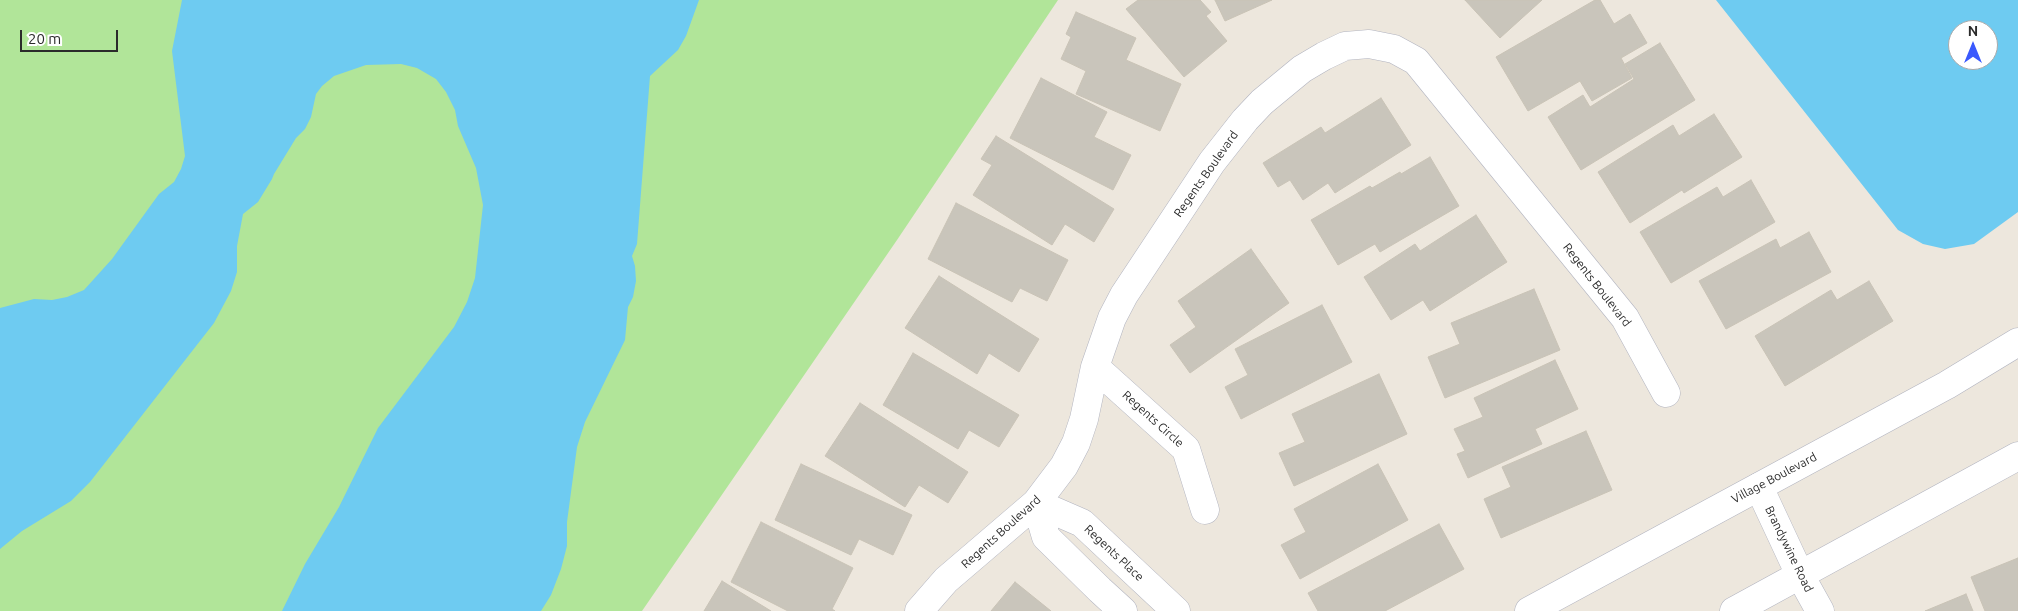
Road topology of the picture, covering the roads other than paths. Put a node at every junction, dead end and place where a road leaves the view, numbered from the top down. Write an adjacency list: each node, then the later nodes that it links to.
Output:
1 (2018, 342): 5 (street, Village Boulevard)
2 (1095, 366): 3 (street, Regents Boulevard); 6 (street, Regents Boulevard); 7 (street, Regents Circle)
3 (1666, 393)
4 (2018, 456): 8 (street)
5 (1759, 487): 8 (street, Brandywine Road); 12 (street, Village Boulevard)
6 (1036, 504): 9 (street, Regents Boulevard); 10 (street); 11 (street, Regents Place)
7 (1205, 510)
8 (1800, 575): 13 (street); 14 (street, Brandywine Road)
9 (919, 611)
10 (1124, 611)
11 (1176, 611)
12 (1529, 611)
13 (1734, 611)
14 (1820, 611)

